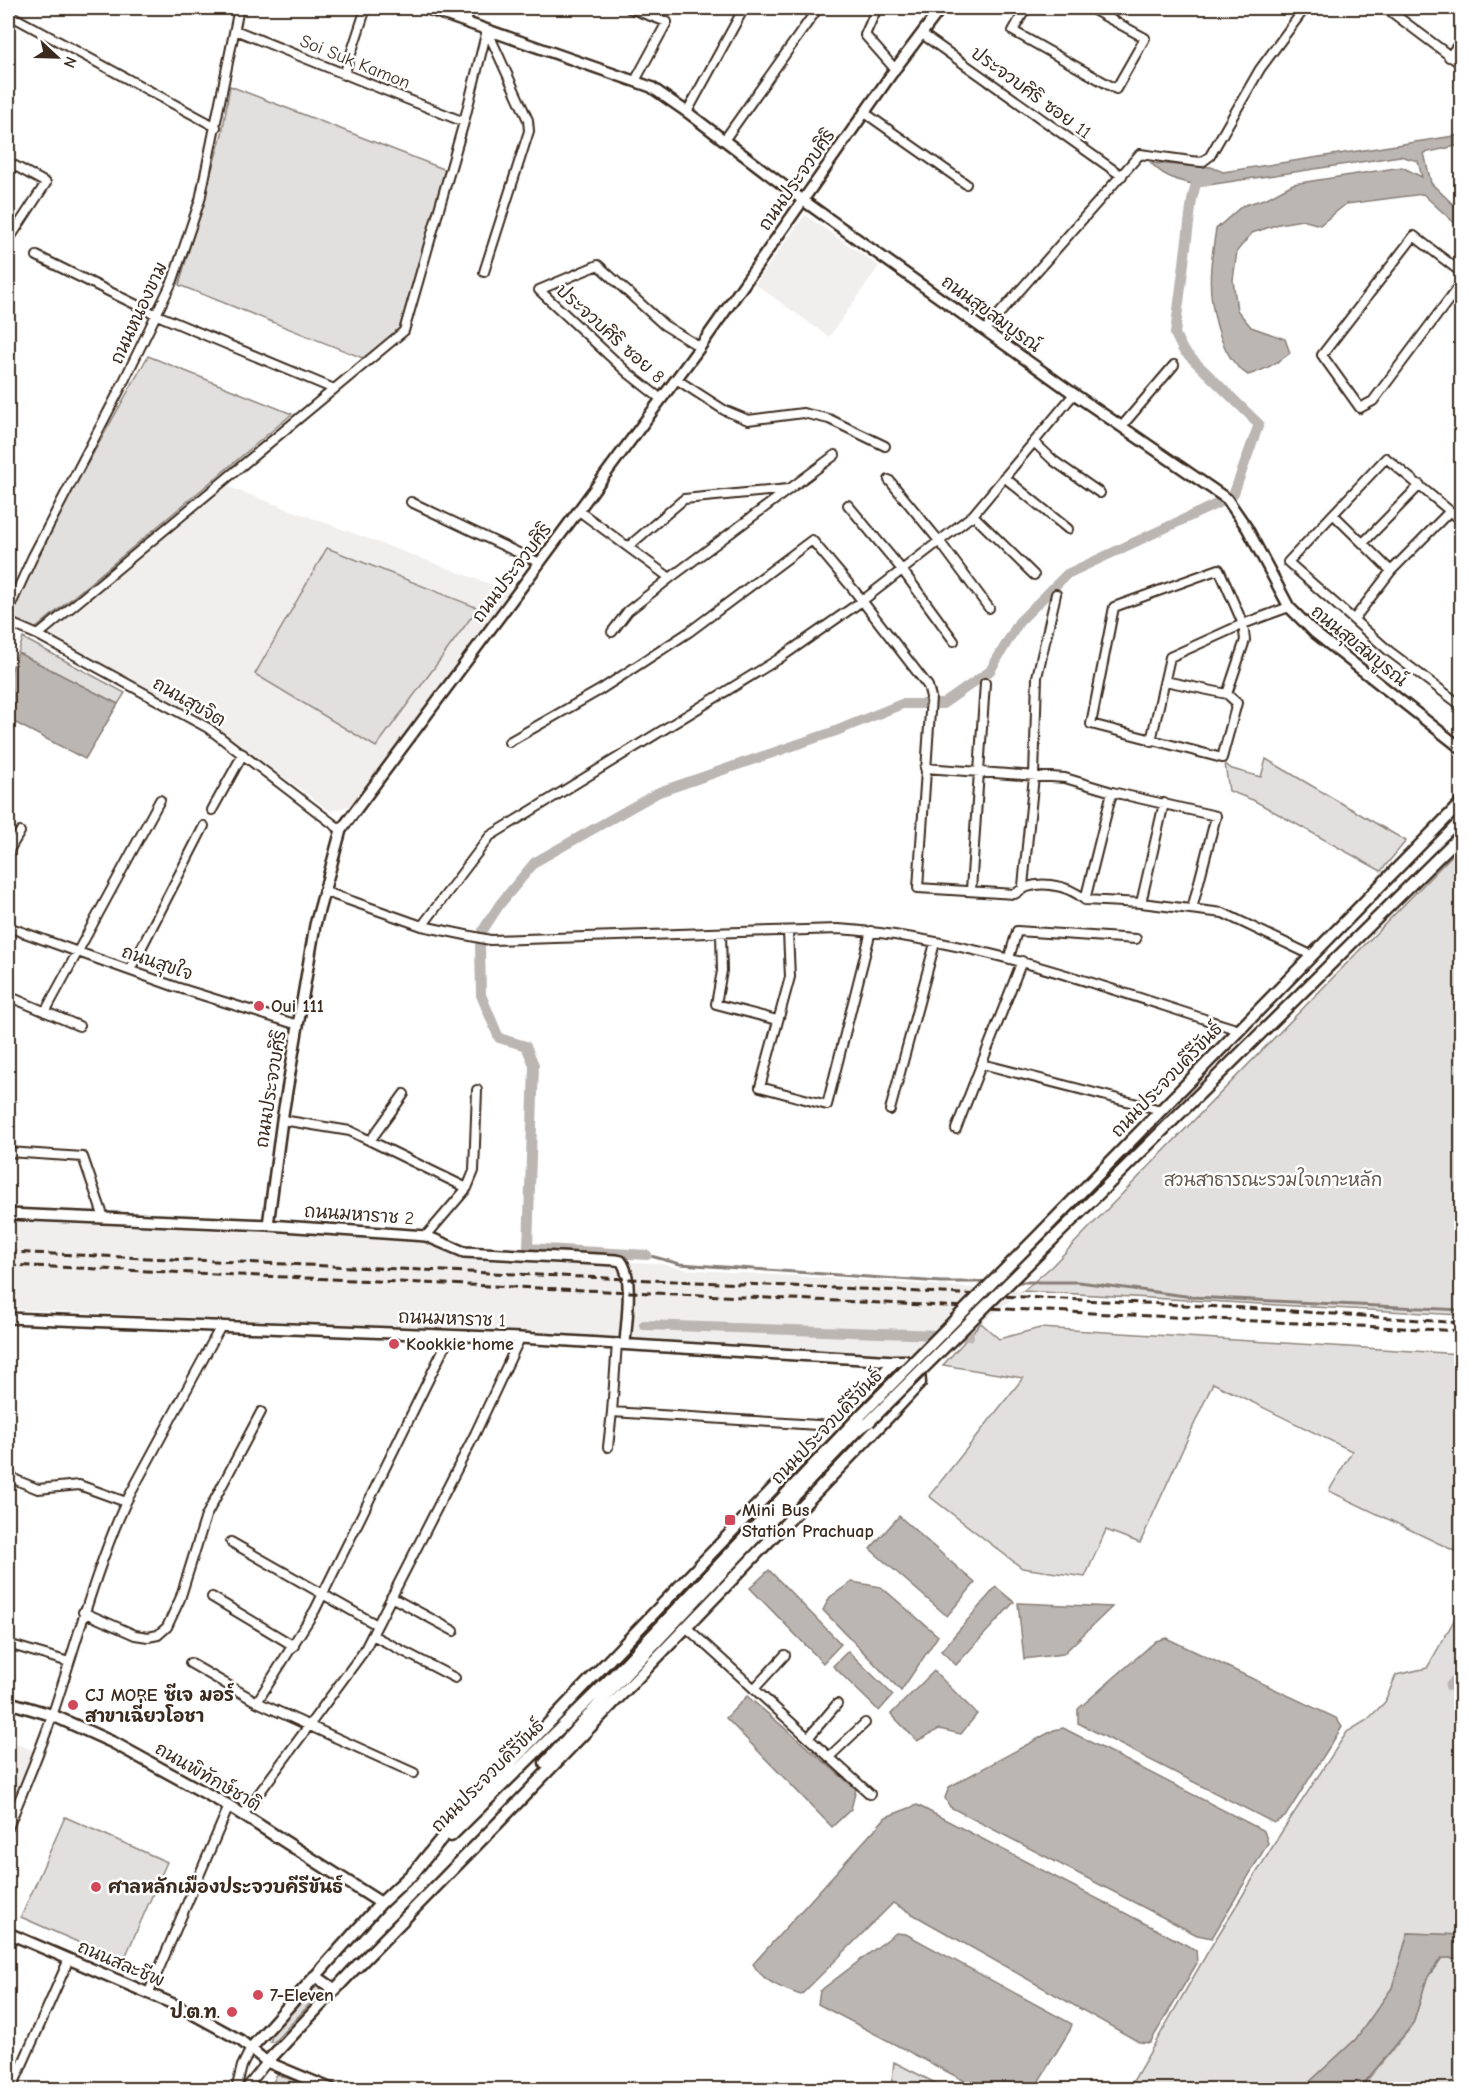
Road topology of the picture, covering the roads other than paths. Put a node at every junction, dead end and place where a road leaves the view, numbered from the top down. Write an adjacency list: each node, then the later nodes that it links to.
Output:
1 (239, 8): 16 (street, ถนนหนองขาม)
2 (366, 8): 23 (street)
3 (424, 8): 15 (street, ถนนสุขสมบูรณ์)
4 (470, 8): 15 (street)
5 (628, 8): 24 (street)
6 (744, 8): 25 (street)
7 (818, 8): 29 (street)
8 (877, 8): 22 (street)
9 (941, 8): 18 (street, ถนนประจวบศิริ)
10 (1026, 8): 11 (street)
11 (1090, 8)
12 (1305, 8): 31 (street)
13 (1386, 8): 20 (street)
14 (8, 14): 28 (street)
15 (466, 22): 17 (street, ถนนสุขสมบูรณ์)
16 (235, 30): 23 (street, Soi Suk Kamon); 28 (street, ถนนหนองขาม)
17 (487, 30): 24 (street, ถนนสุขสมบูรณ์); 27 (street); 36 (street)
18 (922, 34): 22 (street, ถนนประจวบศิริ); 31 (street, ประจวบศิริ ซอย 11)
19 (1461, 40): 20 (street)
20 (1449, 57): 21 (street)
21 (1461, 65)
22 (895, 69): 26 (street, ถนนประจวบศิริ)
23 (344, 75): 27 (street, Soi Suk Kamon)
24 (635, 81): 25 (street, ถนนสุขสมบูรณ์)
25 (687, 112): 29 (street, ถนนสุขสมบูรณ์)
26 (865, 112): 32 (street); 33 (street, ถนนประจวบศิริ)
27 (464, 122): 44 (street)
28 (216, 127): 39 (street, ถนนหนองขาม)
29 (725, 139): 33 (street, ถนนสุขสมบูรณ์)
30 (8, 162): 34 (street)
31 (1122, 176): 40 (street)
32 (966, 184)
33 (804, 201): 40 (street, ถนนสุขสมบูรณ์); 41 (street, ถนนประจวบศิริ)
34 (8, 241)
35 (37, 256): 39 (street)
36 (484, 272)
37 (1461, 273): 38 (street)
38 (1461, 282)
39 (157, 315): 44 (street); 76 (street, ถนนหนองขาม)
40 (985, 330): 45 (street, ถนนสุขสมบูรณ์)
41 (700, 347): 43 (street, ถนนประจวบศิริ); 46 (street, ประจวบศิริ ซอย 8)
42 (1174, 365): 47 (street)
43 (676, 379): 46 (street, ถนนประจวบศิริ); 49 (street)
44 (334, 389): 81 (street)
45 (1074, 394): 47 (street, ถนนสุขสมบูรณ์); 48 (street)
46 (661, 399): 58 (street, ถนนประจวบศิริ)
47 (1122, 426): 74 (street, ถนนสุขสมบูรณ์)
48 (1034, 442): 51 (street); 55 (street)
49 (885, 446)
50 (835, 455): 54 (street)
51 (1004, 477): 61 (street); 63 (street)
52 (889, 480): 64 (street)
53 (1420, 485): 59 (street); 60 (street); 65 (street)
54 (790, 489): 66 (street); 71 (street)
55 (1100, 493)
56 (411, 502): 67 (street)
57 (848, 505): 68 (street)
58 (579, 511): 66 (street); 67 (street, ถนนประจวบศิริ)
59 (1450, 511): 62 (street); 69 (street)
60 (1333, 514): 65 (street); 77 (street)
61 (973, 515): 64 (street); 70 (street)
62 (1461, 521)
63 (1068, 529)
64 (940, 542): 68 (street); 75 (street)
65 (1363, 543): 69 (street)
66 (629, 546): 71 (street)
67 (540, 562): 100 (street, ถนนประจวบศิริ)
68 (903, 571): 73 (street); 82 (street)
69 (1391, 571): 77 (street)
70 (1034, 575)
71 (670, 578): 80 (street)
72 (1056, 594): 93 (street)
73 (862, 601): 88 (street); 91 (street); 110 (street)
74 (1288, 607): 79 (street); 89 (street, ถนนสุขสมบูรณ์)
75 (989, 608)
76 (8, 611)
77 (1354, 619): 86 (street)
78 (8, 622): 81 (street, ถนนสุขจิต)
79 (1243, 624): 83 (street); 85 (street); 87 (street)
80 (612, 632)
81 (38, 635): 90 (street, ถนนสุขจิต)
82 (954, 641)
83 (1166, 681): 85 (street); 87 (street)
84 (985, 683): 92 (street)
85 (1227, 694): 87 (street)
86 (1461, 706)
87 (1151, 741)
88 (509, 742)
89 (1461, 749)
90 (243, 754): 98 (street); 100 (street, ถนนสุขจิต)
91 (925, 768): 92 (street); 105 (street)
92 (980, 772): 93 (street); 105 (street)
93 (1034, 776): 94 (street); 104 (street)
94 (1112, 792): 97 (street); 107 (street)
95 (160, 800): 117 (street)
96 (1461, 802): 118 (main road, ถนนประจวบคีรีขันธ์)
97 (1164, 803): 108 (street); 109 (street)
98 (212, 810)
99 (204, 826): 121 (street)
100 (341, 830): 106 (street, ถนนประจวบศิริ)
101 (20, 832): 103 (street)
102 (1461, 834): 150 (main road, ถนนประจวบคีรีขันธ์, bridge)
103 (8, 852)
104 (1023, 886): 105 (street); 107 (street)
105 (971, 890)
106 (323, 891): 110 (street); 125 (street, ถนนประจวบศิริ)
107 (1085, 900): 108 (street)
108 (1141, 903): 109 (street)
109 (1192, 909): 118 (street)
110 (422, 926): 114 (street)
111 (8, 927): 117 (street, ถนนสุขใจ)
112 (871, 931): 113 (street); 116 (street); 124 (street)
113 (788, 932): 114 (street); 124 (street)
114 (721, 934): 124 (street)
115 (1136, 939): 119 (street)
116 (934, 943): 119 (street); 131 (street)
117 (78, 952): 121 (street, ถนนสุขใจ); 123 (street)
118 (1311, 955): 127 (main road, ถนนประจวบคีรีขันธ์)
119 (1009, 958): 120 (street)
120 (1022, 961): 127 (street); 128 (street)
121 (130, 970): 125 (street, ถนนสุขใจ)
122 (8, 996): 123 (street)
123 (45, 1012): 126 (street)
124 (777, 1020)
125 (298, 1025): 133 (street, ถนนประจวบศิริ)
126 (79, 1026)
127 (1239, 1030): 132 (main road, ถนนประจวบคีรีขันธ์)
128 (982, 1064): 132 (street); 134 (street)
129 (477, 1090): 137 (street)
130 (404, 1094): 135 (street)
131 (890, 1110)
132 (1161, 1110): 150 (main road, ถนนประจวบคีรีขันธ์, bridge)
133 (282, 1120): 135 (street); 140 (street, ถนนประจวบศิริ)
134 (956, 1129)
135 (370, 1141): 137 (street)
136 (8, 1152): 139 (street)
137 (467, 1188): 141 (street)
138 (8, 1214): 139 (street, ถนนมหาราช 2)
139 (104, 1218): 140 (street, ถนนมหาราช 2)
140 (268, 1225): 141 (street, ถนนมหาราช 2)
141 (426, 1236): 146 (street, ถนนมหาราช 2)
142 (8, 1318): 143 (street, ถนนมหาราช 1)
143 (221, 1326): 144 (street, ถนนมหาราช 1); 154 (street)
144 (450, 1336): 145 (street, ถนนมหาราช 1); 156 (street)
145 (520, 1338): 146 (street, ถนนมหาราช 1); 158 (street)
146 (621, 1344): 147 (street, ถนนมหาราช 1); 149 (street)
147 (895, 1361): 151 (main road); 161 (main road)
148 (261, 1412): 159 (street)
149 (612, 1412): 151 (street); 152 (street)
150 (865, 1418): 184 (main road, ถนนประจวบคีรีขันธ์); 188 (main road, ถนนประจวบคีรีขันธ์)
151 (833, 1426): 184 (main road)
152 (608, 1447)
153 (8, 1473): 154 (street)
154 (126, 1502): 159 (street)
155 (231, 1542): 156 (street)
156 (324, 1594): 160 (street); 165 (street)
157 (213, 1597): 165 (street)
158 (391, 1597): 160 (street); 162 (street)
159 (83, 1612): 167 (street)
160 (377, 1625): 163 (street)
161 (686, 1628): 170 (street); 188 (main road)
162 (454, 1631)
163 (372, 1635): 169 (street); 176 (street)
164 (8, 1644): 167 (street)
165 (294, 1646): 172 (street)
166 (785, 1655): 170 (street)
167 (69, 1662): 174 (street)
168 (190, 1663): 172 (street)
169 (455, 1678)
170 (754, 1689): 177 (street)
171 (8, 1702): 174 (main road, ถนนพิทักษ์ชาติ)
172 (257, 1702): 176 (street)
173 (837, 1704): 177 (street)
174 (52, 1715): 181 (main road, ถนนพิทักษ์ชาติ); 183 (street)
175 (865, 1723): 178 (street)
176 (309, 1725): 179 (street); 182 (street)
177 (808, 1738): 178 (street)
178 (829, 1757): 180 (street)
179 (414, 1773)
180 (870, 1794)
181 (229, 1806): 182 (main road, ถนนพิทักษ์ชาติ); 191 (street)
182 (243, 1815): 185 (main road, ถนนพิทักษ์ชาติ)
183 (8, 1828)
184 (411, 1876): 185 (main road, ถนนประจวบคีรีขันธ์)
185 (381, 1904): 189 (main road, ถนนประจวบคีรีขันธ์)
186 (8, 1933): 187 (street, ถนนสละชีพ)
187 (69, 1959): 191 (street, ถนนสละชีพ); 194 (street)
188 (356, 1968): 190 (main road, ถนนประจวบคีรีขันธ์)
189 (315, 1976): 190 (main road); 192 (main road, ถนนประจวบคีรีขันธ์)
190 (334, 1989): 193 (main road, ถนนประจวบคีรีขันธ์)
191 (149, 1992): 192 (street, ถนนสละชีพ)
192 (251, 2048): 193 (street, ถนนสละชีพ); 195 (street, ถนนประจวบคีรีขันธ์)
193 (267, 2062): 196 (street, ถนนประจวบคีรีขันธ์); 197 (street, ถนนสละชีพ)
194 (11, 2090)
195 (236, 2090)
196 (245, 2090)
197 (334, 2090)

